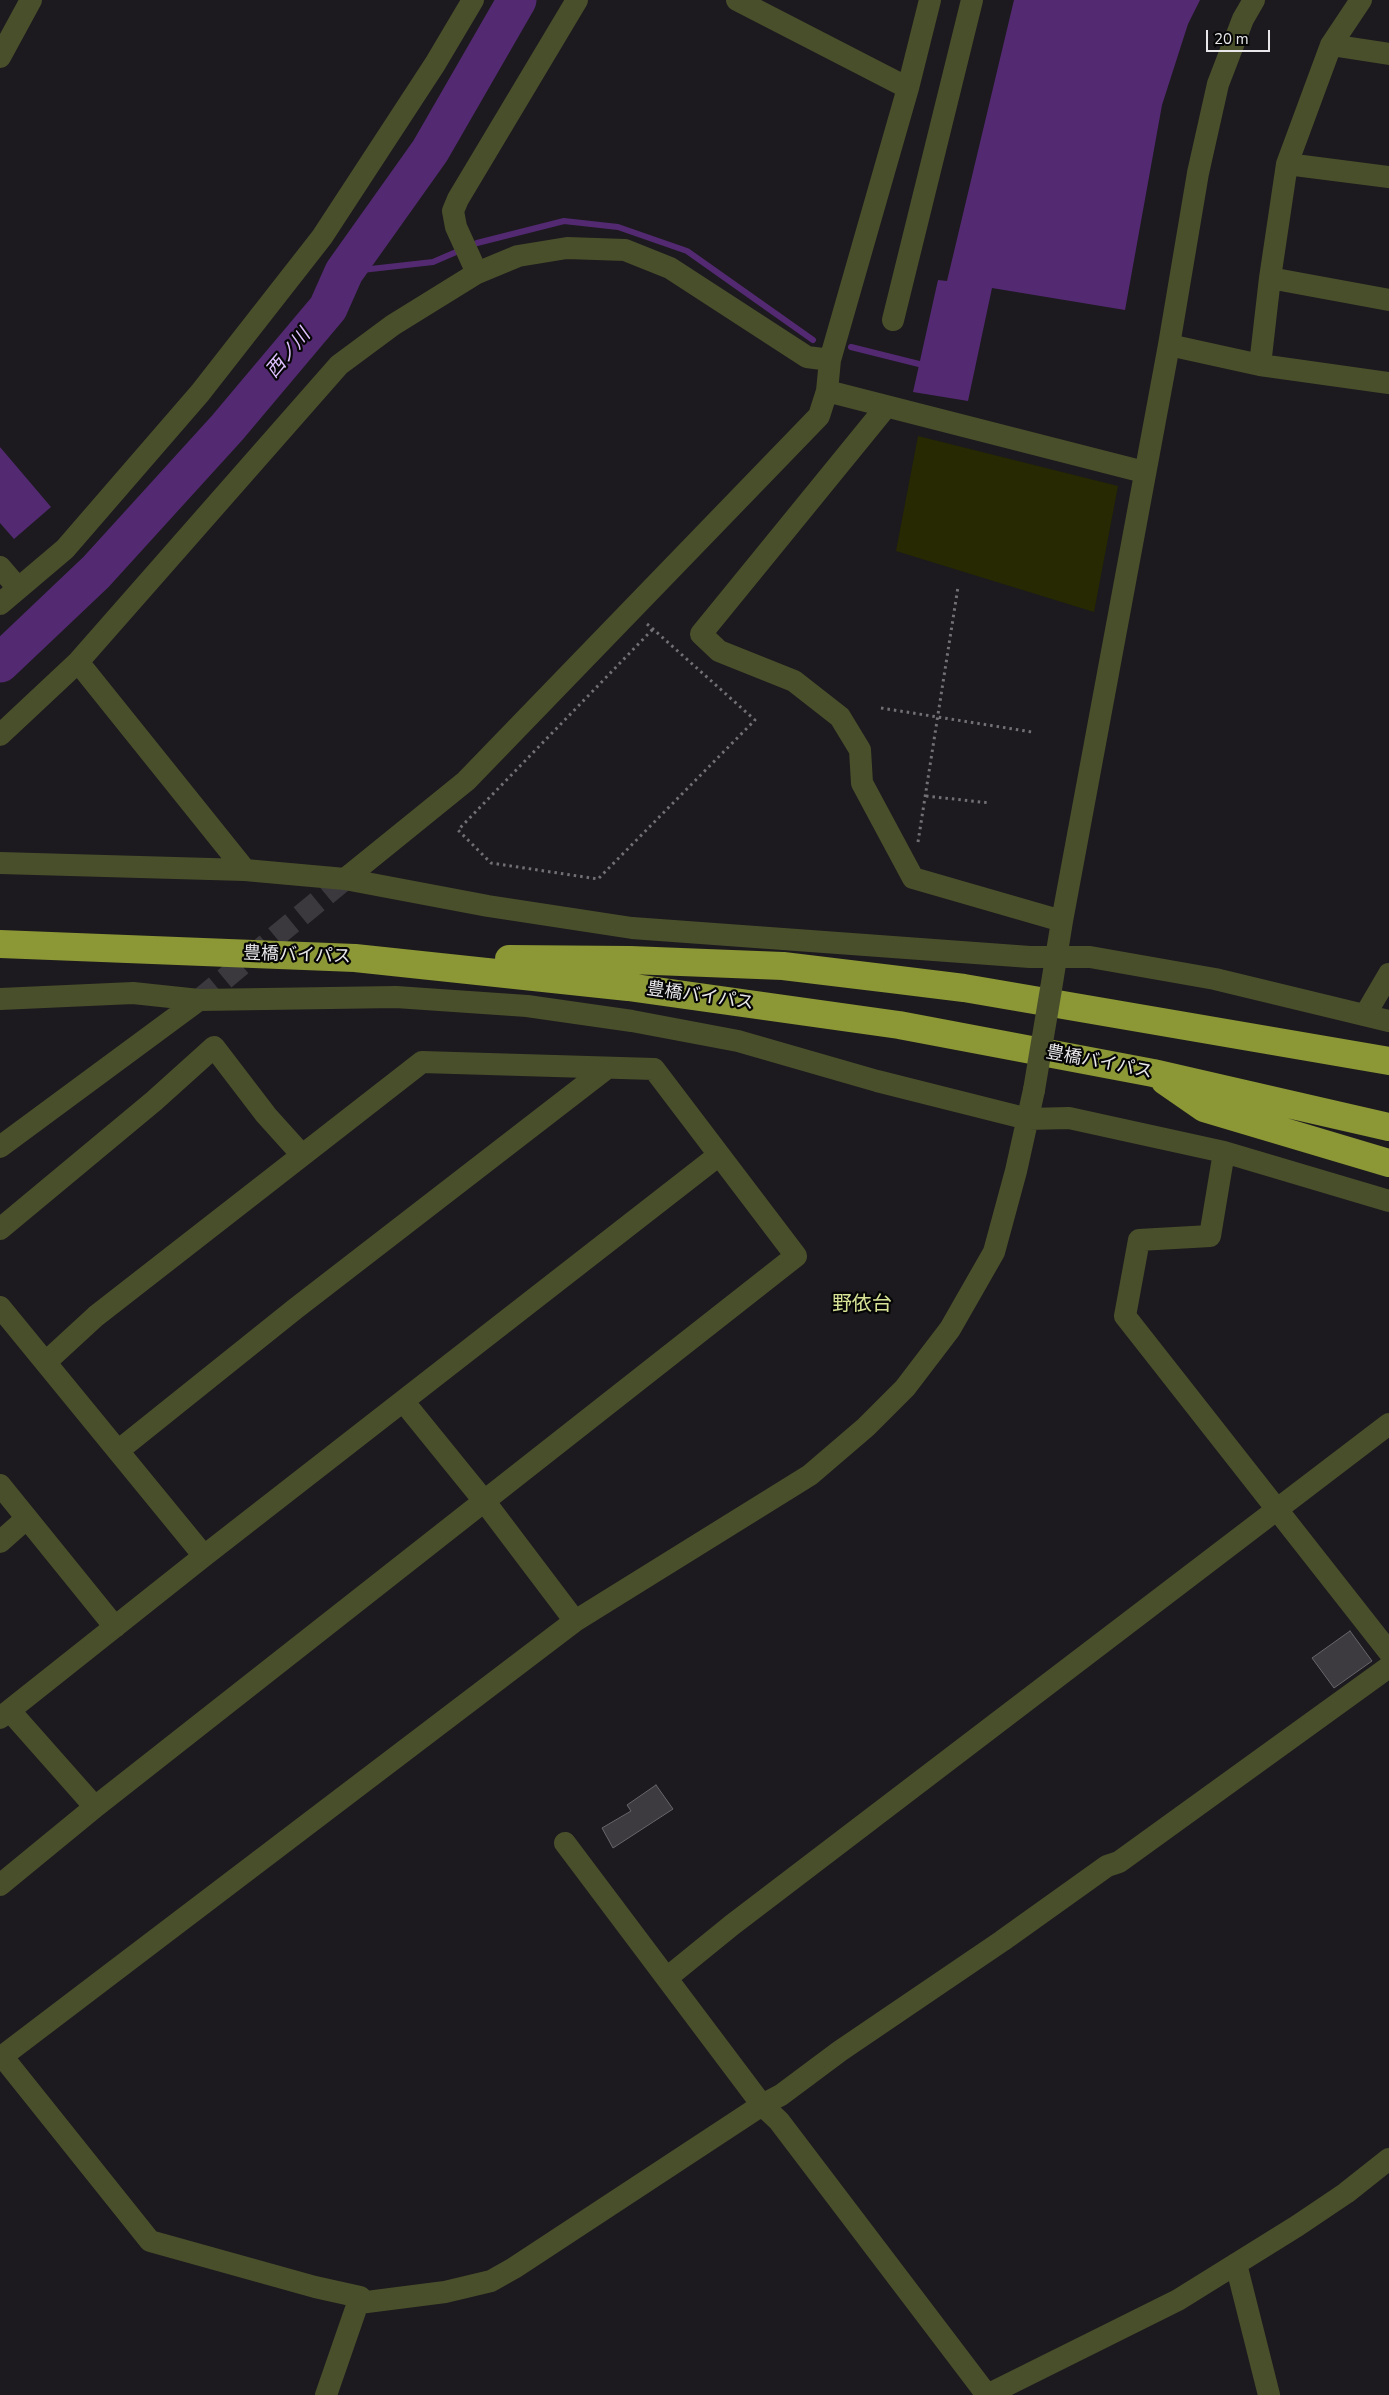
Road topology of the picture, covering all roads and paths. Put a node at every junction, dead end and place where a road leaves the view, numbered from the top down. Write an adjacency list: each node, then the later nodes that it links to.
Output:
1 (31, 0): 11 (street)
2 (473, 0): 28 (street)
3 (577, 0): 15 (street)
4 (737, 0): 12 (street)
5 (930, 0): 12 (street)
6 (972, 0): 18 (street)
7 (1254, 0): 19 (street)
8 (1361, 0): 9 (street)
9 (1331, 45): 10 (street); 13 (street)
10 (1389, 54)
11 (0, 57)
12 (908, 88): 20 (street)
13 (1287, 164): 14 (street); 16 (street)
14 (1389, 177)
15 (477, 272): 20 (street); 32 (street)
16 (1270, 278): 17 (street); 21 (street)
17 (1389, 300)
18 (893, 320)
19 (1169, 346): 21 (street); 25 (street)
20 (830, 360): 23 (street)
21 (1260, 365): 22 (street)
22 (1389, 383)
23 (827, 391): 24 (street); 30 (street)
24 (886, 407): 25 (street); 41 (street)
25 (1144, 472): 43 (street)
26 (0, 567): 28 (street)
27 (958, 587): 34 (path)
28 (18, 588): 29 (street)
29 (0, 604)
30 (631, 610): 31 (path); 42 (street)
31 (653, 629): 31 (path)
32 (78, 662): 36 (street); 40 (street)
33 (881, 708): 34 (path)
34 (938, 717): 35 (path); 37 (path)
35 (1032, 732)
36 (0, 735)
37 (926, 796): 38 (path); 41 (path)
38 (990, 803)
39 (0, 863): 40 (street)
40 (245, 870): 42 (street)
41 (912, 878): 43 (street)
42 (345, 879): 46 (street)
43 (1062, 921): 46 (street)
44 (0, 944): 45 (highway, 豊橋バイパス)
45 (355, 958): 52 (highway); 54 (highway, 豊橋バイパス)
46 (1056, 958): 50 (street); 55 (street, bridge)
47 (1389, 974): 50 (street)
48 (0, 999): 49 (street)
49 (199, 1000): 55 (street); 57 (street)
50 (1365, 1015): 51 (street)
51 (1389, 1021)
52 (1389, 1061)
53 (607, 1068): 59 (street); 60 (street); 68 (street)
54 (1153, 1073): 56 (highway, 豊橋バイパス); 61 (highway)
55 (1028, 1119): 58 (street); 75 (street)
56 (1389, 1127)
57 (0, 1148)
58 (1224, 1152): 62 (street); 71 (street)
59 (302, 1155): 63 (street); 65 (street)
60 (719, 1155): 66 (street); 70 (street)
61 (1389, 1163)
62 (1389, 1201)
63 (0, 1230)
64 (0, 1307): 65 (street)
65 (46, 1362): 68 (street)
66 (403, 1401): 70 (street); 74 (street)
67 (1389, 1424): 71 (street)
68 (118, 1450): 74 (street)
69 (0, 1485): 72 (street)
70 (485, 1502): 75 (street); 80 (street)
71 (1277, 1508): 77 (street); 83 (street)
72 (27, 1518): 73 (street); 76 (street)
73 (0, 1542)
74 (204, 1556): 76 (street)
75 (575, 1621): 84 (street)
76 (115, 1627): 79 (street)
77 (1389, 1652)
78 (1389, 1667): 85 (street)
79 (5, 1715): 80 (street)
80 (95, 1807): 82 (street)
81 (565, 1843): 83 (street)
82 (0, 1885)
83 (668, 1977): 85 (street)
84 (1, 2057): 88 (street)
85 (762, 2106): 88 (street); 90 (street)
86 (1389, 2159): 87 (street)
87 (1236, 2264): 90 (street); 91 (street)
88 (359, 2303): 89 (street)
89 (326, 2395)
90 (987, 2395)
91 (1269, 2395)

